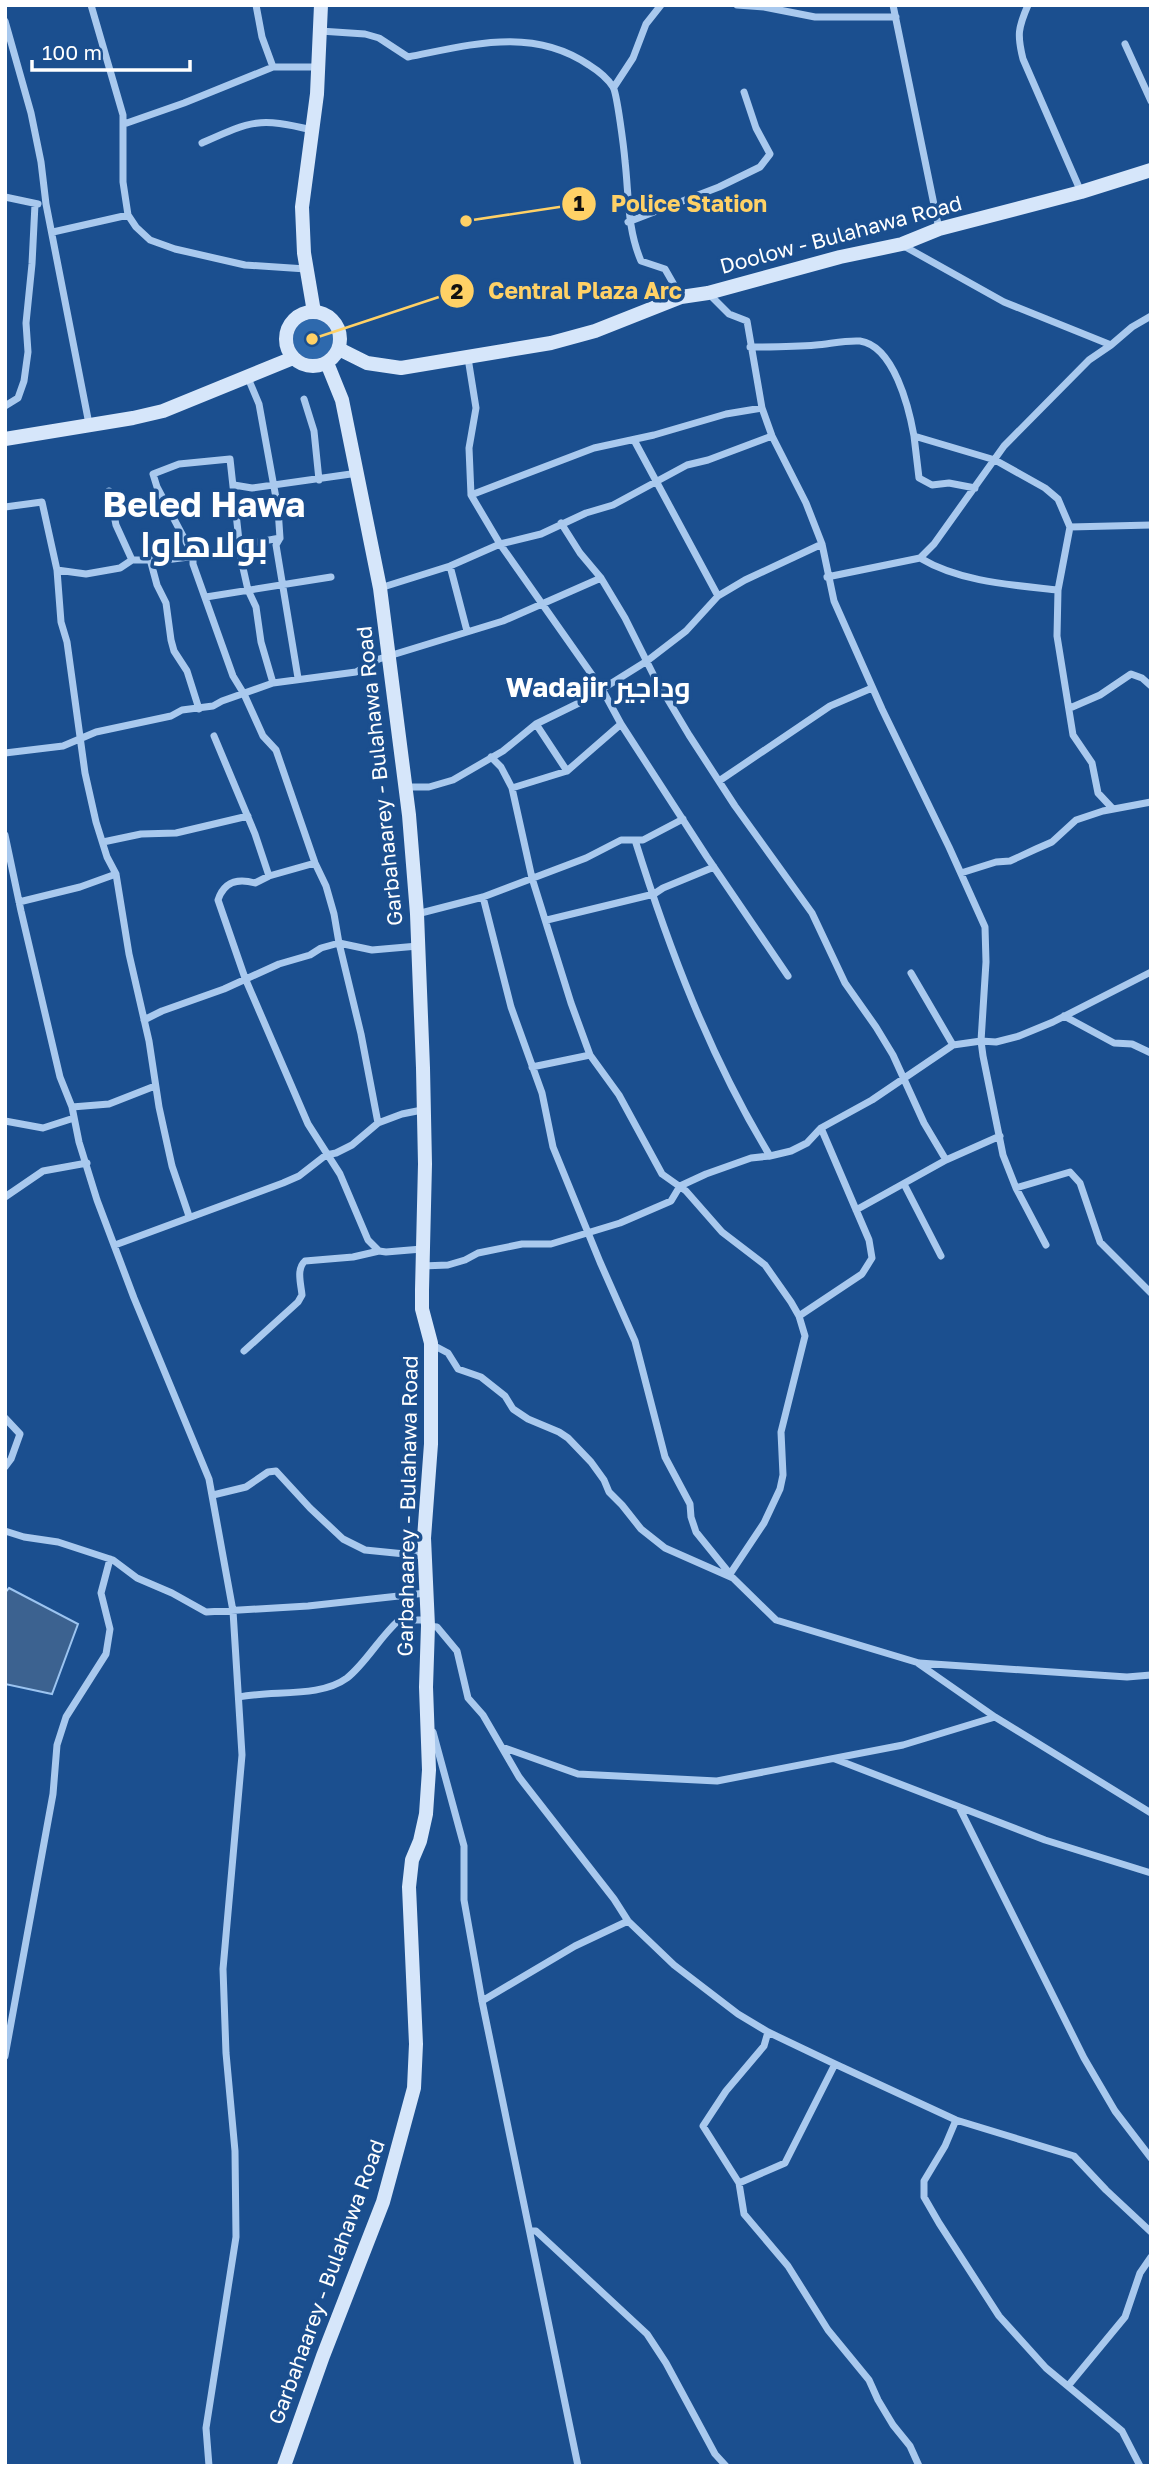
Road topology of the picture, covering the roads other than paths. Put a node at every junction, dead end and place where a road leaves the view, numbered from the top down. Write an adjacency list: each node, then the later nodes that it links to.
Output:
1 (91, 5): 17 (street)
2 (256, 5): 12 (street)
3 (321, 5): 10 (main road)
4 (661, 5): 14 (street)
5 (737, 5): 8 (street)
6 (894, 5): 8 (street)
7 (1028, 6): 21 (street)
8 (896, 17): 27 (street)
9 (5, 21): 24 (street)
10 (319, 31): 13 (main road); 14 (street)
11 (1125, 44): 16 (street)
12 (272, 67): 13 (street); 17 (street)
13 (319, 67): 18 (main road)
14 (614, 88): 26 (street)
15 (744, 92): 26 (street)
16 (1151, 101)
17 (124, 124): 25 (street)
18 (313, 130): 19 (street); 30 (main road)
19 (202, 142)
20 (1151, 170): 21 (main road, Doolow - Bulahawa Road)
21 (1080, 192): 27 (main road, Doolow - Bulahawa Road)
22 (5, 197): 23 (street)
23 (35, 204): 24 (street); 43 (street)
24 (46, 204): 28 (street)
25 (128, 215): 28 (street); 30 (street)
26 (628, 222): 32 (street)
27 (939, 229): 29 (main road, Doolow - Bulahawa Road)
28 (53, 232): 45 (street)
29 (902, 244): 31 (main road, Doolow - Bulahawa Road); 35 (street)
30 (306, 269): 33 (main road)
31 (708, 293): 32 (main road, Doolow - Bulahawa Road); 36 (street)
32 (681, 297): 39 (main road, Doolow - Bulahawa Road)
33 (314, 312): 37 (main road); 38 (main road)
34 (1151, 316): 35 (street)
35 (1111, 345): 50 (street)
36 (750, 347): 44 (street); 47 (street)
37 (339, 349): 39 (main road, Doolow - Bulahawa Road); 40 (main road)
38 (293, 358): 40 (main road); 41 (main road)
39 (468, 358): 58 (street)
40 (327, 363): 51 (main road, Garbahaarey - Bulahawa Road)
41 (248, 378): 45 (main road); 55 (street)
42 (304, 399): 52 (street)
43 (5, 406)
44 (762, 408): 46 (street); 49 (street)
45 (89, 424): 48 (main road)
46 (772, 436): 53 (street); 65 (street)
47 (914, 436): 50 (street); 56 (street)
48 (5, 439)
49 (634, 440): 53 (street); 58 (street)
50 (995, 460): 56 (street); 62 (street)
51 (359, 473): 52 (street); 77 (main road, Garbahaarey - Bulahawa Road)
52 (318, 480): 55 (street)
53 (656, 480): 60 (street); 80 (street)
54 (234, 485): 55 (street); 66 (street); 67 (street)
55 (273, 485): 63 (street)
56 (975, 488): 68 (street)
57 (109, 491): 70 (street)
58 (471, 495): 64 (street)
59 (5, 507): 72 (street)
60 (561, 523): 64 (street); 75 (street)
61 (1151, 525): 62 (street)
62 (1070, 527): 79 (street)
63 (280, 538): 66 (street); 76 (street)
64 (500, 544): 71 (street); 82 (street)
65 (822, 544): 74 (street); 80 (street)
66 (240, 547): 67 (street); 78 (street)
67 (193, 555): 69 (street); 81 (street)
68 (920, 558): 74 (street); 79 (street)
69 (150, 559): 70 (street); 93 (street)
70 (132, 560): 72 (street)
71 (450, 566): 77 (street); 83 (street)
72 (57, 570): 97 (street)
73 (331, 577): 76 (street)
74 (827, 577): 89 (street)
75 (601, 578): 82 (street); 85 (street)
76 (282, 583): 78 (street); 86 (street)
77 (380, 588): 84 (main road, Garbahaarey - Bulahawa Road)
78 (248, 590): 81 (street); 87 (street)
79 (1058, 590): 92 (street)
80 (718, 596): 85 (street)
81 (206, 597): 91 (street)
82 (543, 603): 83 (street); 90 (street)
83 (467, 631): 84 (street)
84 (387, 657): 86 (street); 102 (main road, Garbahaarey - Bulahawa Road)
85 (647, 661): 90 (street); 101 (street)
86 (298, 678): 87 (street)
87 (273, 683): 91 (street)
88 (1151, 686): 92 (street)
89 (872, 688): 101 (street); 113 (street)
90 (601, 689): 94 (street); 95 (street)
91 (244, 694): 93 (street); 111 (street)
92 (1070, 708): 105 (street)
93 (199, 709): 97 (street)
94 (536, 724): 99 (street); 100 (street)
95 (621, 724): 100 (street); 107 (street)
96 (214, 736): 106 (street)
97 (79, 741): 98 (street); 110 (street)
98 (5, 753)
99 (491, 757): 102 (street); 103 (street)
100 (567, 771): 103 (street)
101 (719, 781): 135 (street)
102 (406, 787): 120 (main road, Garbahaarey - Bulahawa Road)
103 (512, 788): 116 (street)
104 (1151, 802): 105 (street)
105 (1113, 809): 113 (street)
106 (248, 816): 110 (street); 115 (street)
107 (683, 818): 109 (street); 112 (street)
108 (5, 835): 119 (street)
109 (635, 840): 116 (street); 117 (street)
110 (103, 842): 114 (street)
111 (315, 863): 115 (street); 122 (street)
112 (714, 867): 117 (street); 126 (street)
113 (961, 873): 130 (street)
114 (116, 874): 119 (street); 129 (street)
115 (269, 876): 127 (street)
116 (532, 878): 118 (street); 121 (street)
117 (654, 894): 121 (street); 145 (street)
118 (483, 897): 120 (street); 134 (street)
119 (19, 902): 137 (street)
120 (417, 914): 123 (main road, Garbahaarey - Bulahawa Road)
121 (547, 920): 133 (street)
122 (338, 943): 123 (street); 127 (street); 141 (street)
123 (419, 946): 138 (main road, Garbahaarey - Bulahawa Road)
124 (911, 972): 131 (street)
125 (1151, 972): 128 (street)
126 (788, 976)
127 (245, 978): 129 (street); 144 (street)
128 (1064, 1016): 130 (street); 132 (street)
129 (144, 1020): 136 (street)
130 (981, 1041): 131 (street); 143 (street)
131 (953, 1045): 135 (street)
132 (1151, 1053)
133 (590, 1055): 134 (street); 149 (street)
134 (532, 1067): 154 (street)
135 (904, 1076): 142 (street); 146 (street)
136 (155, 1086): 137 (street); 153 (street)
137 (72, 1107): 139 (street)
138 (422, 1110): 141 (street); 157 (main road, Garbahaarey - Bulahawa Road)
139 (74, 1118): 140 (street); 147 (street)
140 (5, 1121)
141 (378, 1124): 144 (street)
142 (821, 1128): 145 (street); 152 (street)
143 (1000, 1136): 146 (street); 150 (street)
144 (326, 1155): 153 (street); 158 (street)
145 (770, 1156): 149 (street)
146 (947, 1160): 148 (street)
147 (87, 1163): 151 (street); 155 (street)
148 (904, 1184): 152 (street); 159 (street)
149 (680, 1186): 154 (street); 162 (street)
150 (1016, 1188): 156 (street); 161 (street)
151 (5, 1197)
152 (856, 1210): 162 (street)
153 (189, 1216): 155 (street)
154 (587, 1233): 160 (street); 171 (street)
155 (116, 1245): 167 (street)
156 (1046, 1245)
157 (422, 1249): 158 (street); 160 (main road, Garbahaarey - Bulahawa Road)
158 (379, 1251): 164 (street)
159 (941, 1255)
160 (422, 1266): 163 (main road, Garbahaarey - Bulahawa Road)
161 (1151, 1293)
162 (799, 1316): 171 (street)
163 (431, 1343): 169 (main road, Garbahaarey - Bulahawa Road); 171 (street)
164 (244, 1352)
165 (5, 1418): 166 (street)
166 (5, 1467)
167 (213, 1495): 169 (street); 173 (street)
168 (5, 1531): 170 (street)
169 (425, 1556): 172 (main road, Garbahaarey - Bulahawa Road)
170 (110, 1559): 173 (street); 188 (street)
171 (732, 1576): 175 (street)
172 (426, 1593): 173 (street); 174 (main road, Garbahaarey - Bulahawa Road)
173 (233, 1611): 177 (street)
174 (428, 1623): 177 (street); 178 (main road, Garbahaarey - Bulahawa Road); 180 (street)
175 (919, 1663): 176 (street); 179 (street)
176 (1151, 1675)
177 (239, 1697): 197 (street)
178 (428, 1715): 186 (street); 198 (main road, Garbahaarey - Bulahawa Road)
179 (995, 1717): 181 (street); 183 (street)
180 (502, 1747): 181 (street); 185 (street)
181 (834, 1759): 182 (street)
182 (958, 1807): 184 (street); 191 (street)
183 (1151, 1813)
184 (1151, 1873)
185 (628, 1921): 186 (street); 187 (street)
186 (481, 2001): 193 (street)
187 (768, 2032): 189 (street); 192 (street)
188 (5, 2056)
189 (835, 2064): 190 (street); 192 (street)
190 (956, 2120): 194 (street); 196 (street)
191 (1151, 2158)
192 (739, 2182): 201 (street)
193 (531, 2231): 199 (street); 200 (street)
194 (1151, 2232)
195 (1151, 2257): 196 (street)
196 (1068, 2386): 202 (street)
197 (209, 2466)
198 (284, 2466)
199 (578, 2466)
200 (726, 2466)
201 (919, 2466)
202 (1140, 2466)

